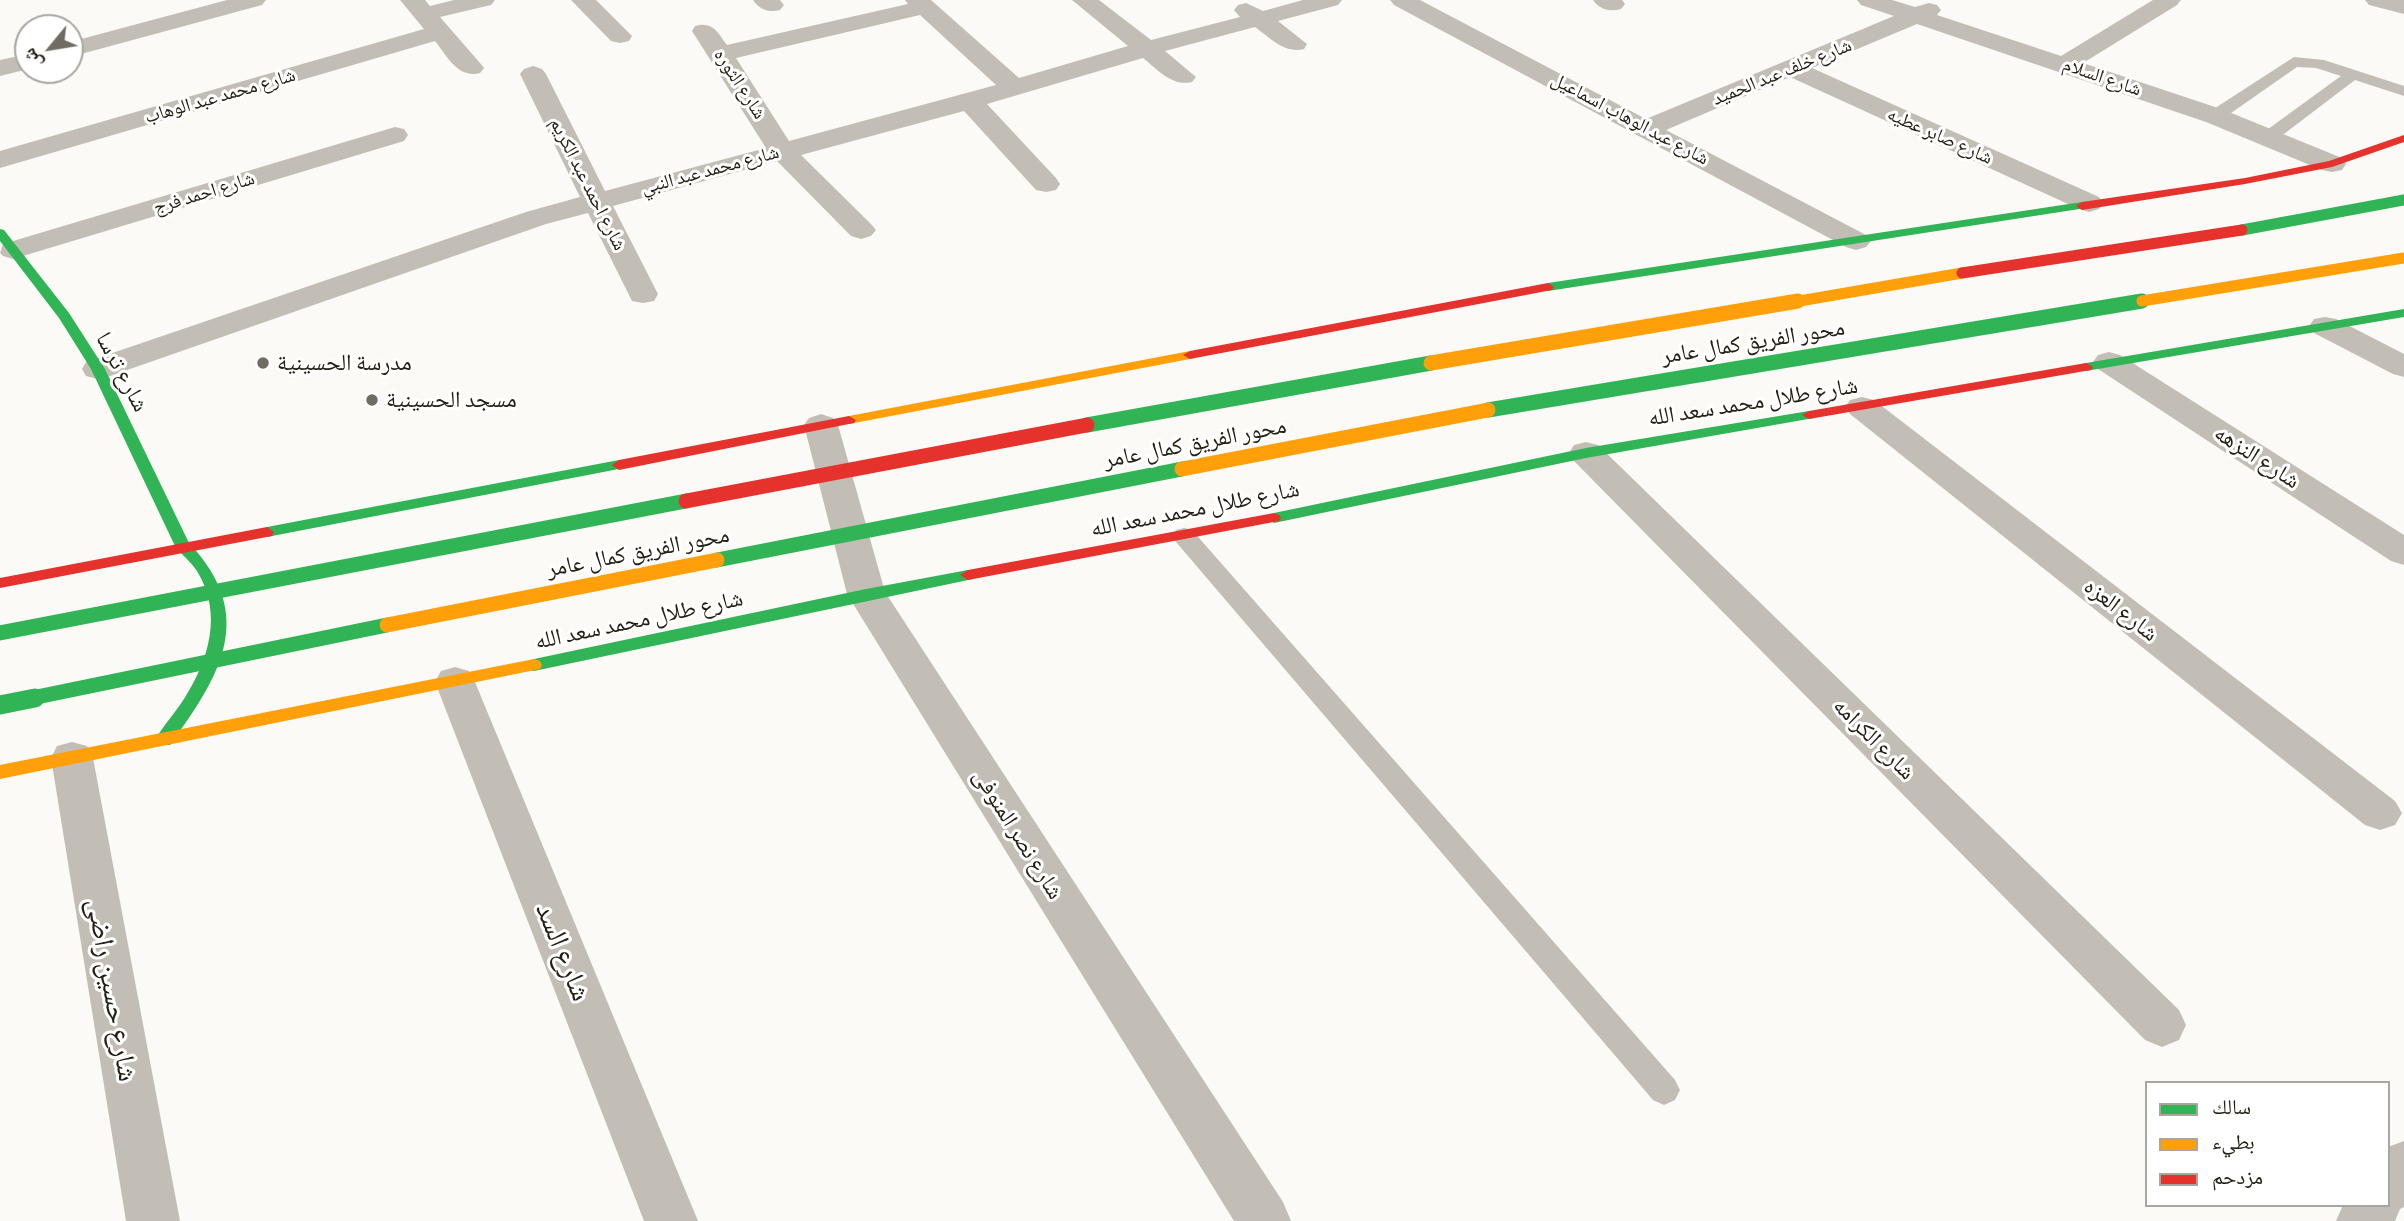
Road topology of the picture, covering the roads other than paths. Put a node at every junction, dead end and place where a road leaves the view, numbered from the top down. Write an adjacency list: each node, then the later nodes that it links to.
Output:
1 (254, 0): 20 (street)
2 (483, 0): 14 (street, شارع محمد عبد الوهاب)
3 (583, 0): 18 (street)
4 (1084, 0): 21 (street)
5 (1233, 0): 16 (street)
6 (1330, 0): 16 (street, شارع محمد عبد النبي)
7 (1402, 0): 33 (street, شارع عبد الوهاب اسماعيل)
8 (1869, 0): 15 (street, شارع السلام)
9 (1946, 0): 15 (street, شارع خلف عبد الحميد)
10 (2169, 0): 23 (street)
11 (2378, 0): 13 (street)
12 (921, 3): 22 (street); 29 (street)
13 (2404, 7)
14 (426, 15): 24 (street); 38 (street, شارع محمد عبد الوهاب)
15 (1917, 16): 23 (street, شارع السلام); 25 (street, شارع خلف عبد الحميد)
16 (1260, 20): 19 (street); 21 (street, شارع محمد عبد النبي)
17 (704, 31): 22 (street, شارع الثوره)
18 (620, 36)
19 (1295, 44)
20 (84, 46)
21 (1145, 49): 28 (street); 29 (street, شارع محمد عبد النبي)
22 (721, 54): 37 (street, شارع الثوره)
23 (2065, 64): 32 (street, شارع السلام)
24 (471, 68)
25 (1791, 68): 33 (street, شارع خلف عبد الحميد); 43 (street, شارع صابر عطيه)
26 (533, 75): 42 (street, شارع احمد عبد الكريم)
27 (2352, 75): 30 (lane); 32 (lane); 35 (lane)
28 (1183, 77)
29 (1013, 87): 31 (street, شارع محمد عبد النبي)
30 (2404, 92)
31 (970, 101): 37 (street, شارع محمد عبد النبي); 40 (street)
32 (2215, 116): 35 (street, شارع السلام)
33 (1647, 128): 46 (street, شارع عبد الوهاب اسماعيل)
34 (395, 135): 45 (street, شارع احمد فرج)
35 (2270, 136): 39 (street, شارع السلام)
36 (2404, 138): 39 (main road)
37 (781, 150): 42 (street, شارع محمد عبد النبي); 44 (street, شارع الثوره)
38 (0, 160)
39 (2332, 164): 43 (main road)
40 (1046, 184)
41 (2404, 200): 62 (main road, محور الفريق كمال عامر, bridge)
42 (597, 201): 48 (street, شارع احمد عبد الكريم); 53 (street, شارع محمد عبد النبي)
43 (2089, 203): 46 (main road)
44 (861, 230)
45 (7, 241): 53 (main road, شارع ترسا)
46 (1856, 241): 55 (main road)
47 (2404, 258): 64 (main road, محور الفريق كمال عامر, bridge)
48 (643, 294)
49 (2404, 313): 50 (main road, شارع طلال محمد سعد الله)
50 (2325, 326): 51 (main road, شارع طلال محمد سعد الله); 52 (street)
51 (2109, 362): 54 (main road, شارع طلال محمد سعد الله); 59 (street, شارع النزهه)
52 (2404, 367)
53 (98, 369): 58 (main road, شارع ترسا)
54 (1862, 407): 56 (main road, شارع طلال محمد سعد الله); 68 (street, شارع العزه)
55 (821, 425): 58 (main road); 61 (street, شارع نصر المنوفى)
56 (1586, 453): 57 (main road, شارع طلال محمد سعد الله); 69 (street, شارع الكرامه)
57 (1184, 536): 61 (main road, شارع طلال محمد سعد الله); 70 (lane)
58 (183, 546): 60 (main road); 65 (main road, شارع ترسا)
59 (2404, 552)
60 (0, 583)
61 (866, 594): 63 (main road, شارع طلال محمد سعد الله); 75 (street, شارع نصر المنوفى)
62 (0, 633)
63 (455, 682): 65 (main road, شارع طلال محمد سعد الله); 74 (street, شارع السد)
64 (0, 705)
65 (164, 740): 66 (main road, شارع طلال محمد سعد الله)
66 (72, 758): 67 (main road, شارع طلال محمد سعد الله); 73 (street, شارع حسين راضى)
67 (0, 772)
68 (2380, 813)
69 (2162, 1025)
70 (1664, 1090)
71 (2404, 1167): 72 (street)
72 (2390, 1185)
73 (153, 1221)
74 (671, 1221)
75 (1264, 1221)

